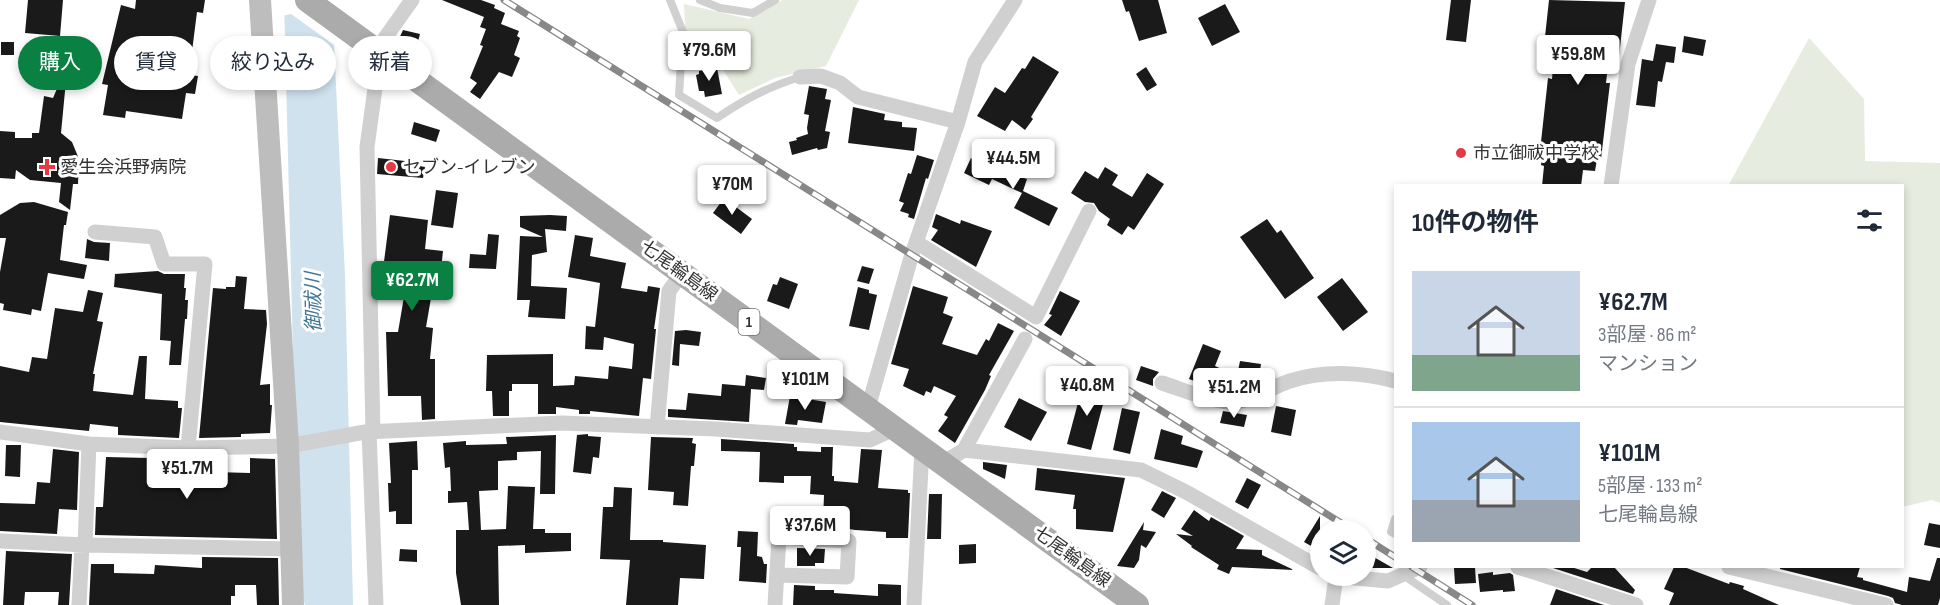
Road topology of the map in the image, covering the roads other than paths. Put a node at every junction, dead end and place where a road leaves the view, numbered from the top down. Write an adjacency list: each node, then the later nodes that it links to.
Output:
1 (260, 0): 29 (street)
2 (307, 0): 9 (main road, 七尾輪島線 / 1)
3 (412, 0): 10 (street)
4 (670, 0): 11 (lane)
5 (700, 0): 6 (lane)
6 (775, 0)
7 (1016, 0): 14 (street)
8 (1649, 0): 15 (street)
9 (356, 36)
10 (386, 36)
11 (800, 77): 14 (street)
12 (369, 90): 27 (street)
13 (430, 90): 19 (main road, 七尾輪島線 / 1)
14 (958, 122): 18 (street)
15 (1611, 184)
16 (1089, 211): 18 (street)
17 (95, 232): 30 (street)
18 (916, 242): 23 (street)
19 (682, 273): 23 (main road, 七尾輪島線 / 1); 24 (street)
20 (1025, 339): 32 (street)
21 (1394, 381): 22 (street)
22 (1162, 383)
23 (868, 408): 25 (main road, 七尾輪島線 / 1)
24 (657, 426): 25 (street); 27 (street)
25 (896, 428): 31 (main road, 七尾輪島線 / 1)
26 (0, 432): 28 (street)
27 (369, 432): 29 (street); 47 (street)
28 (89, 444): 30 (street); 35 (street)
29 (288, 446): 30 (street); 36 (street)
30 (188, 447)
31 (922, 448): 33 (main road, 七尾輪島線 / 1); 49 (street)
32 (964, 450): 33 (street); 37 (street)
33 (944, 463): 50 (main road, 七尾輪島線 / 1)
34 (0, 541): 35 (street)
35 (84, 545): 36 (street); 45 (street)
36 (291, 549): 46 (street)
37 (1310, 562)
38 (1417, 568): 41 (street)
39 (1521, 568): 53 (street)
40 (1733, 568): 54 (street)
41 (1402, 574): 43 (street); 52 (lane)
42 (777, 575): 42 (street); 48 (street)
43 (1376, 579)
44 (1334, 586): 51 (street)
45 (79, 605)
46 (293, 605)
47 (376, 605)
48 (775, 605)
49 (914, 605)
50 (1137, 605)
51 (1332, 605)
52 (1447, 605)
53 (1636, 605)
54 (1886, 605)

